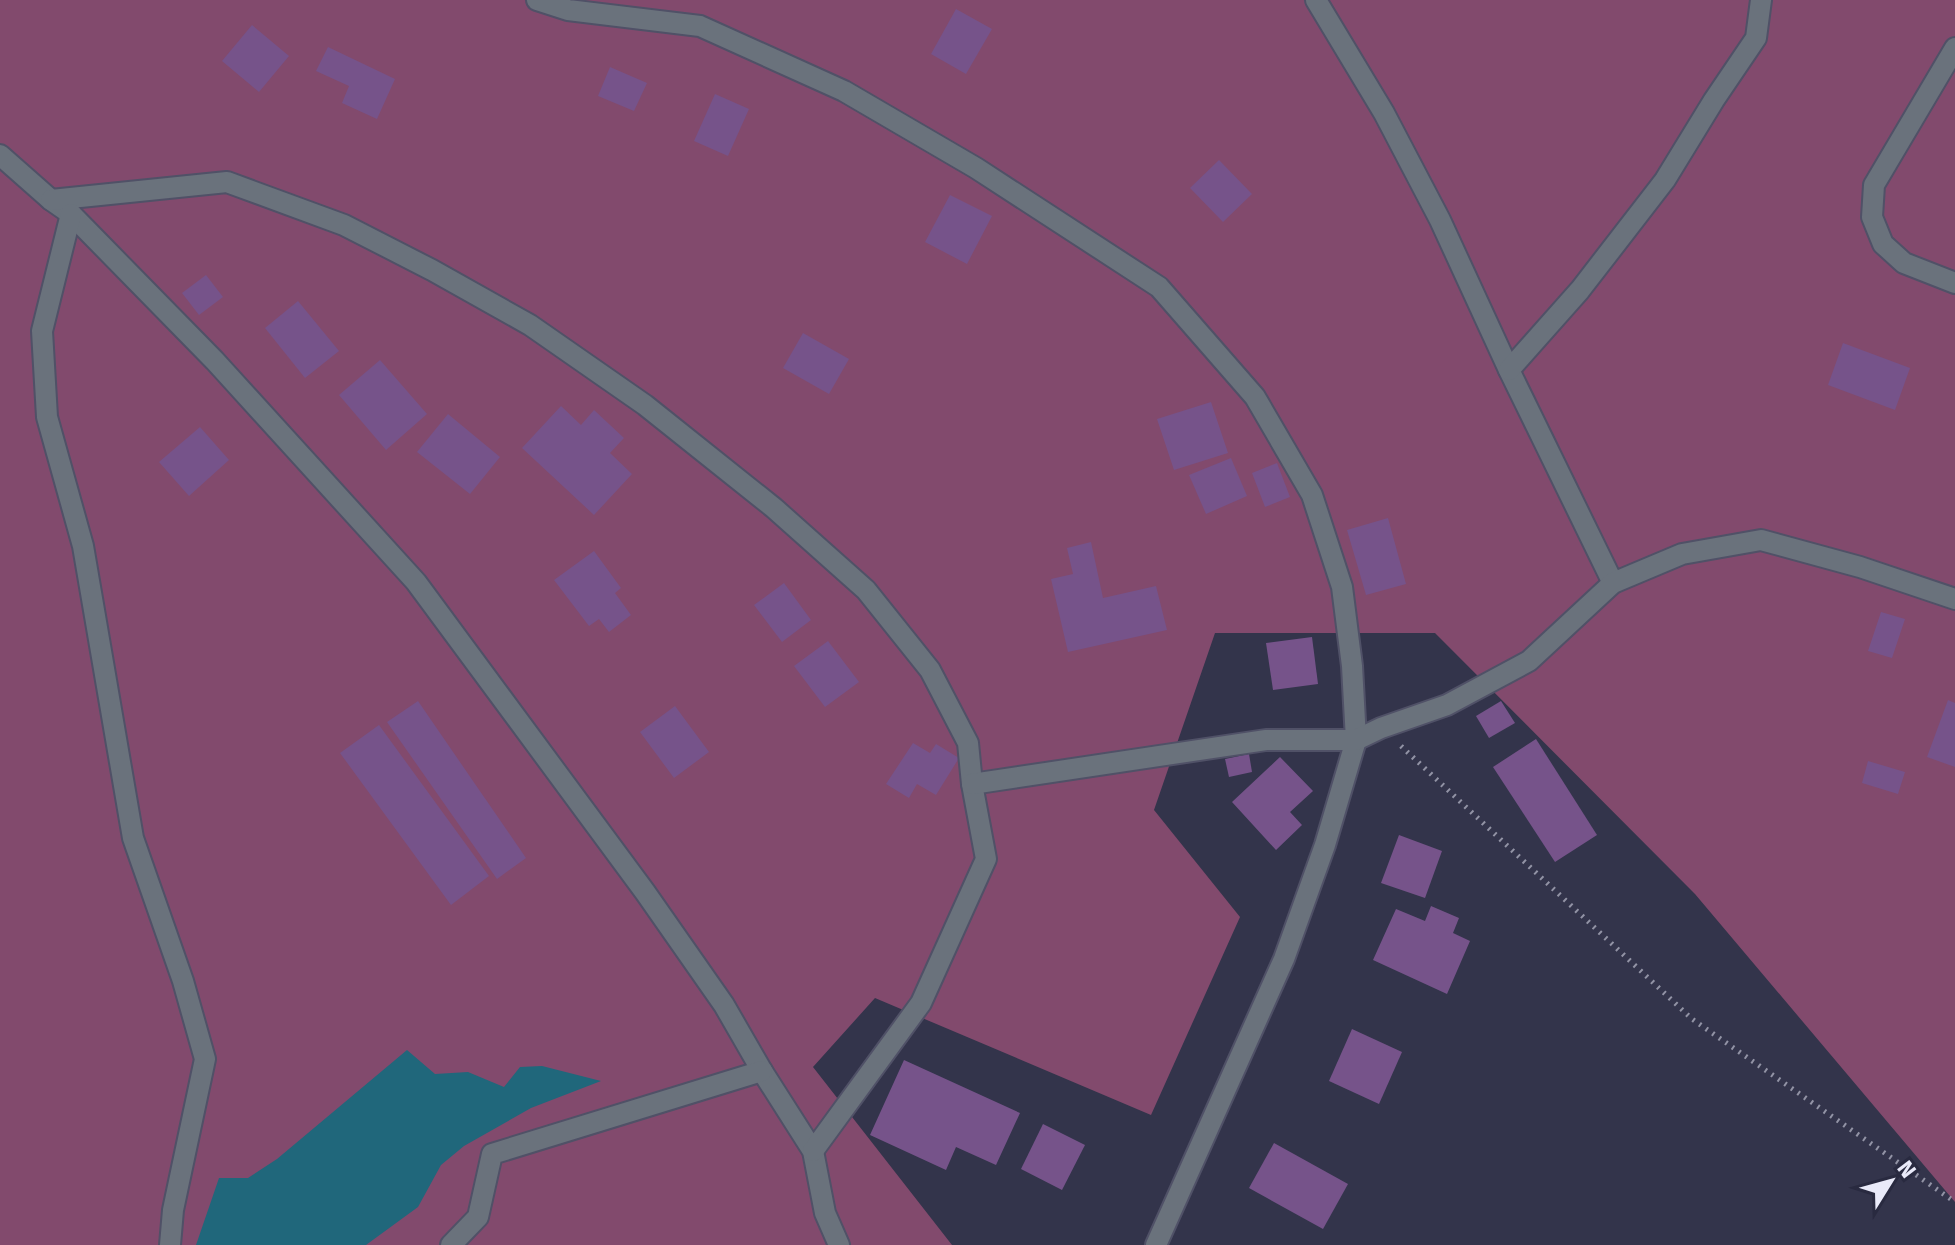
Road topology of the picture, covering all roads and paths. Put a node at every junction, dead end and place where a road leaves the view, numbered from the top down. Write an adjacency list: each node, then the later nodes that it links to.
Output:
1 (537, 0): 13 (street)
2 (1316, 0): 9 (street)
3 (1761, 0): 9 (street)
4 (1955, 48): 8 (street)
5 (0, 155): 6 (street)
6 (51, 200): 7 (street); 14 (street)
7 (71, 214): 15 (street); 18 (street)
8 (1955, 283)
9 (1509, 370): 10 (street)
10 (1613, 583): 11 (street); 12 (street)
11 (1955, 599)
12 (1381, 728): 13 (street); 17 (path)
13 (1356, 740): 14 (street); 21 (street)
14 (972, 784): 16 (street)
15 (762, 1071): 16 (street); 19 (street)
16 (813, 1151): 20 (street)
17 (1955, 1202)
18 (170, 1245)
19 (451, 1245)
20 (839, 1245)
21 (1156, 1245)

